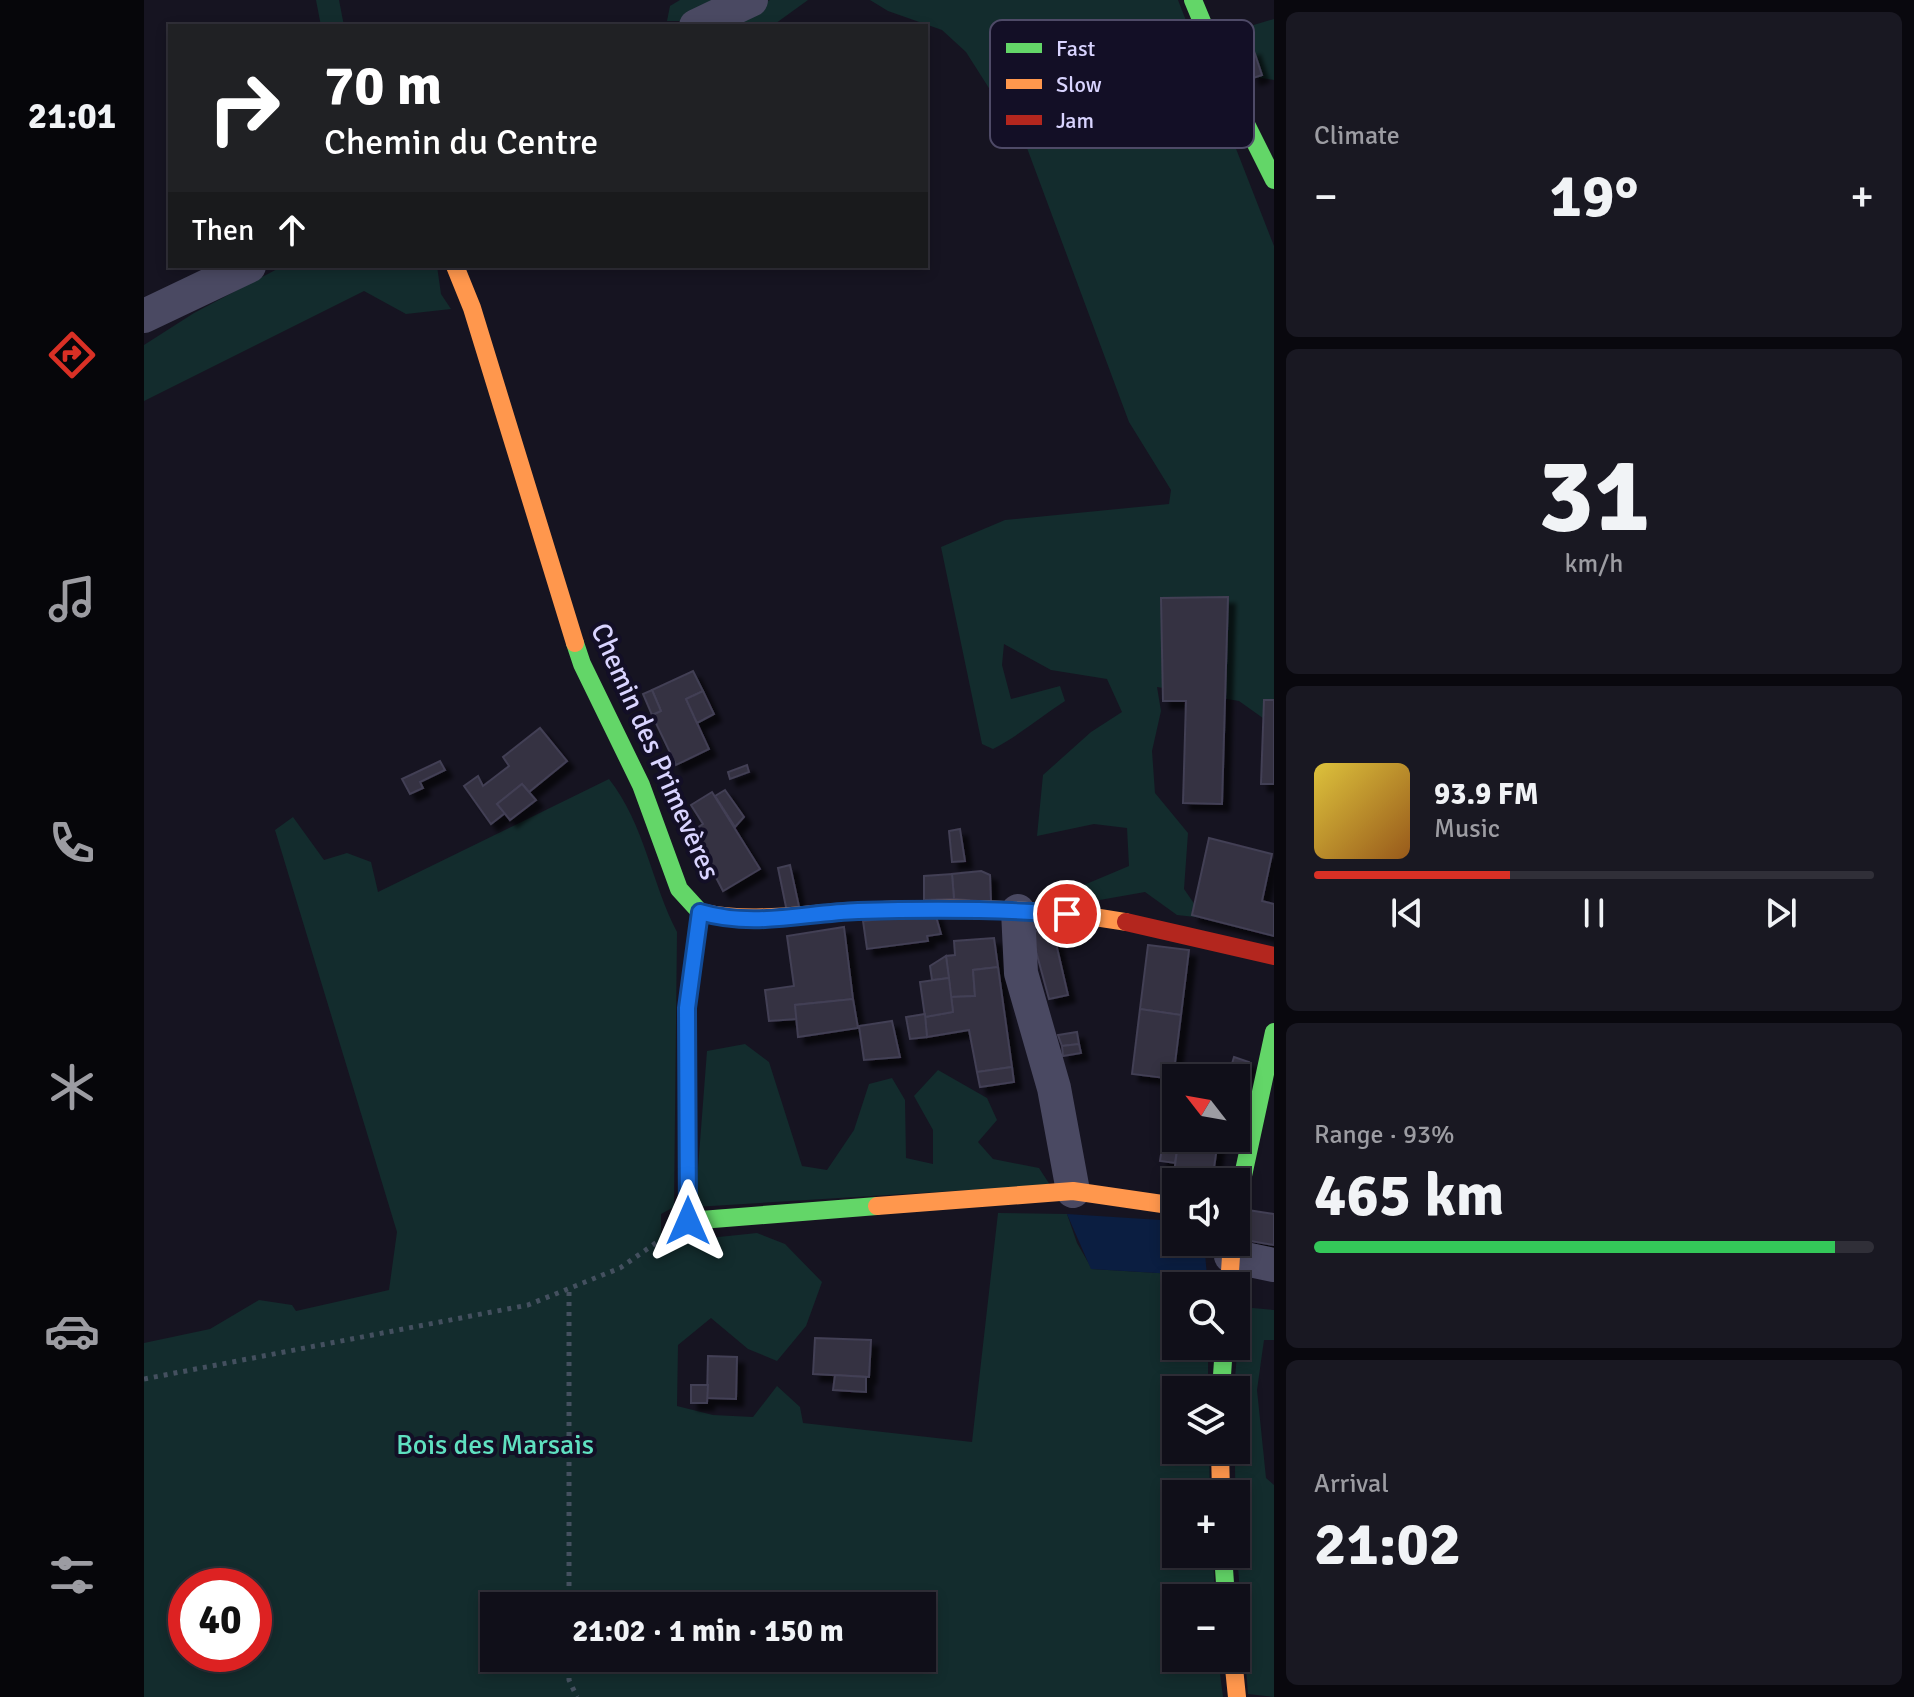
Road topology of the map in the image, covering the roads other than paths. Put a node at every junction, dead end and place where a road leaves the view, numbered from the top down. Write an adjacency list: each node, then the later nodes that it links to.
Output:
1 (751, 0): 4 (street)
2 (1193, 0): 3 (street)
3 (1201, 20)
4 (700, 24)
5 (1254, 140): 6 (street)
6 (1274, 180)
7 (245, 268): 9 (street)
8 (456, 268): 11 (street, Chemin des Primevères)
9 (144, 316)
10 (1018, 911): 11 (street); 12 (street); 15 (street)
11 (700, 912): 15 (street, Chemin des Primevères)
12 (1274, 956)
13 (1274, 1032): 14 (street)
14 (1245, 1168)
15 (1073, 1191): 16 (street)
16 (1162, 1204)
17 (1231, 1261): 18 (street)
18 (1274, 1265)
19 (1234, 1672): 20 (street)
20 (1237, 1697)

